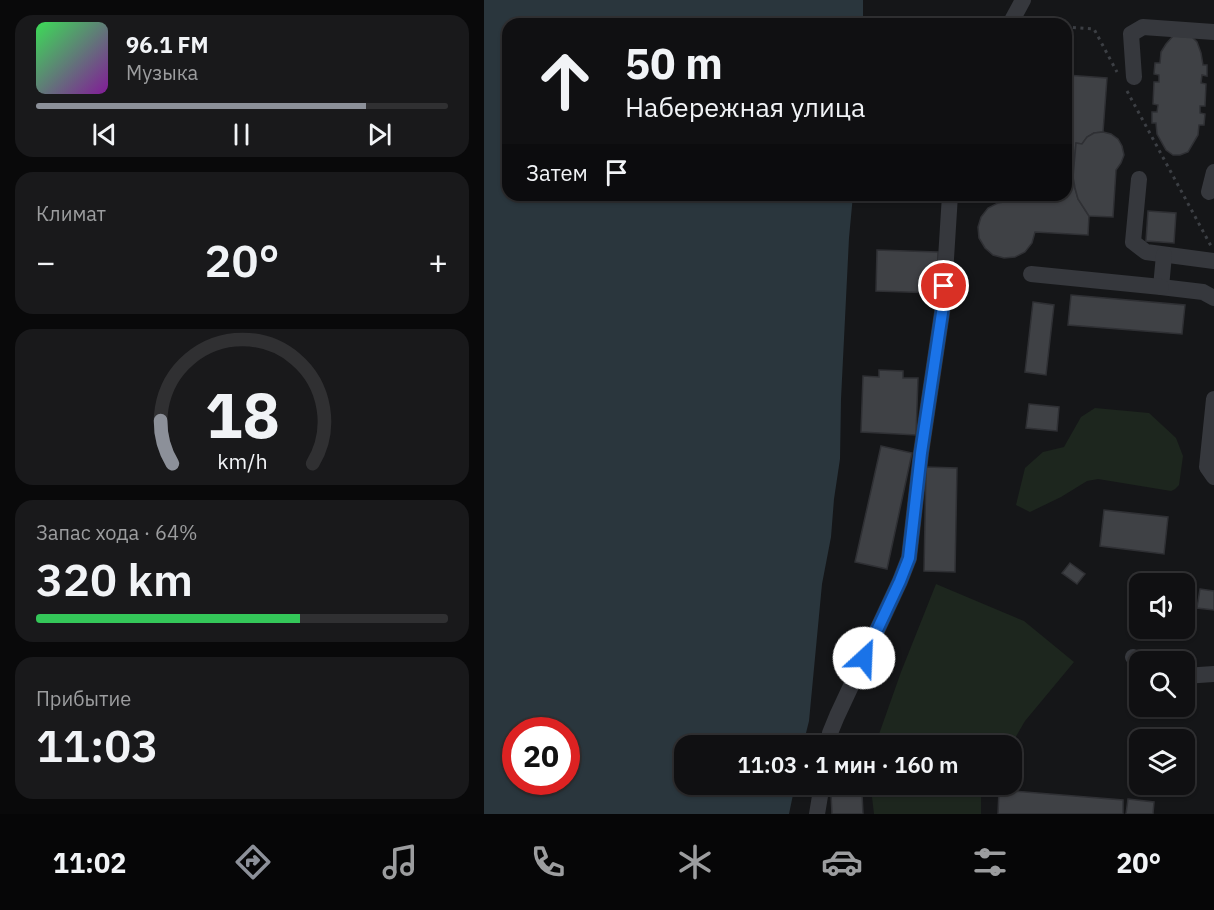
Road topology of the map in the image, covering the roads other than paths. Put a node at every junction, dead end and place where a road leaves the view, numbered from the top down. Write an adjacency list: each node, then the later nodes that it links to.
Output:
1 (1023, 0): 2 (street)
2 (1013, 18)
3 (1213, 32): 4 (street)
4 (1134, 77)
5 (1213, 172): 7 (street)
6 (1139, 179): 9 (street)
7 (1209, 192)
8 (950, 201): 18 (street)
9 (1164, 255): 10 (street); 12 (street)
10 (1213, 261)
11 (1031, 274): 12 (street)
12 (1161, 286): 13 (street)
13 (1213, 298)
14 (1213, 399): 15 (street)
15 (1213, 477)
16 (1213, 674): 17 (street)
17 (1195, 675)
18 (830, 735)
19 (820, 795): 20 (street)
20 (817, 814)

